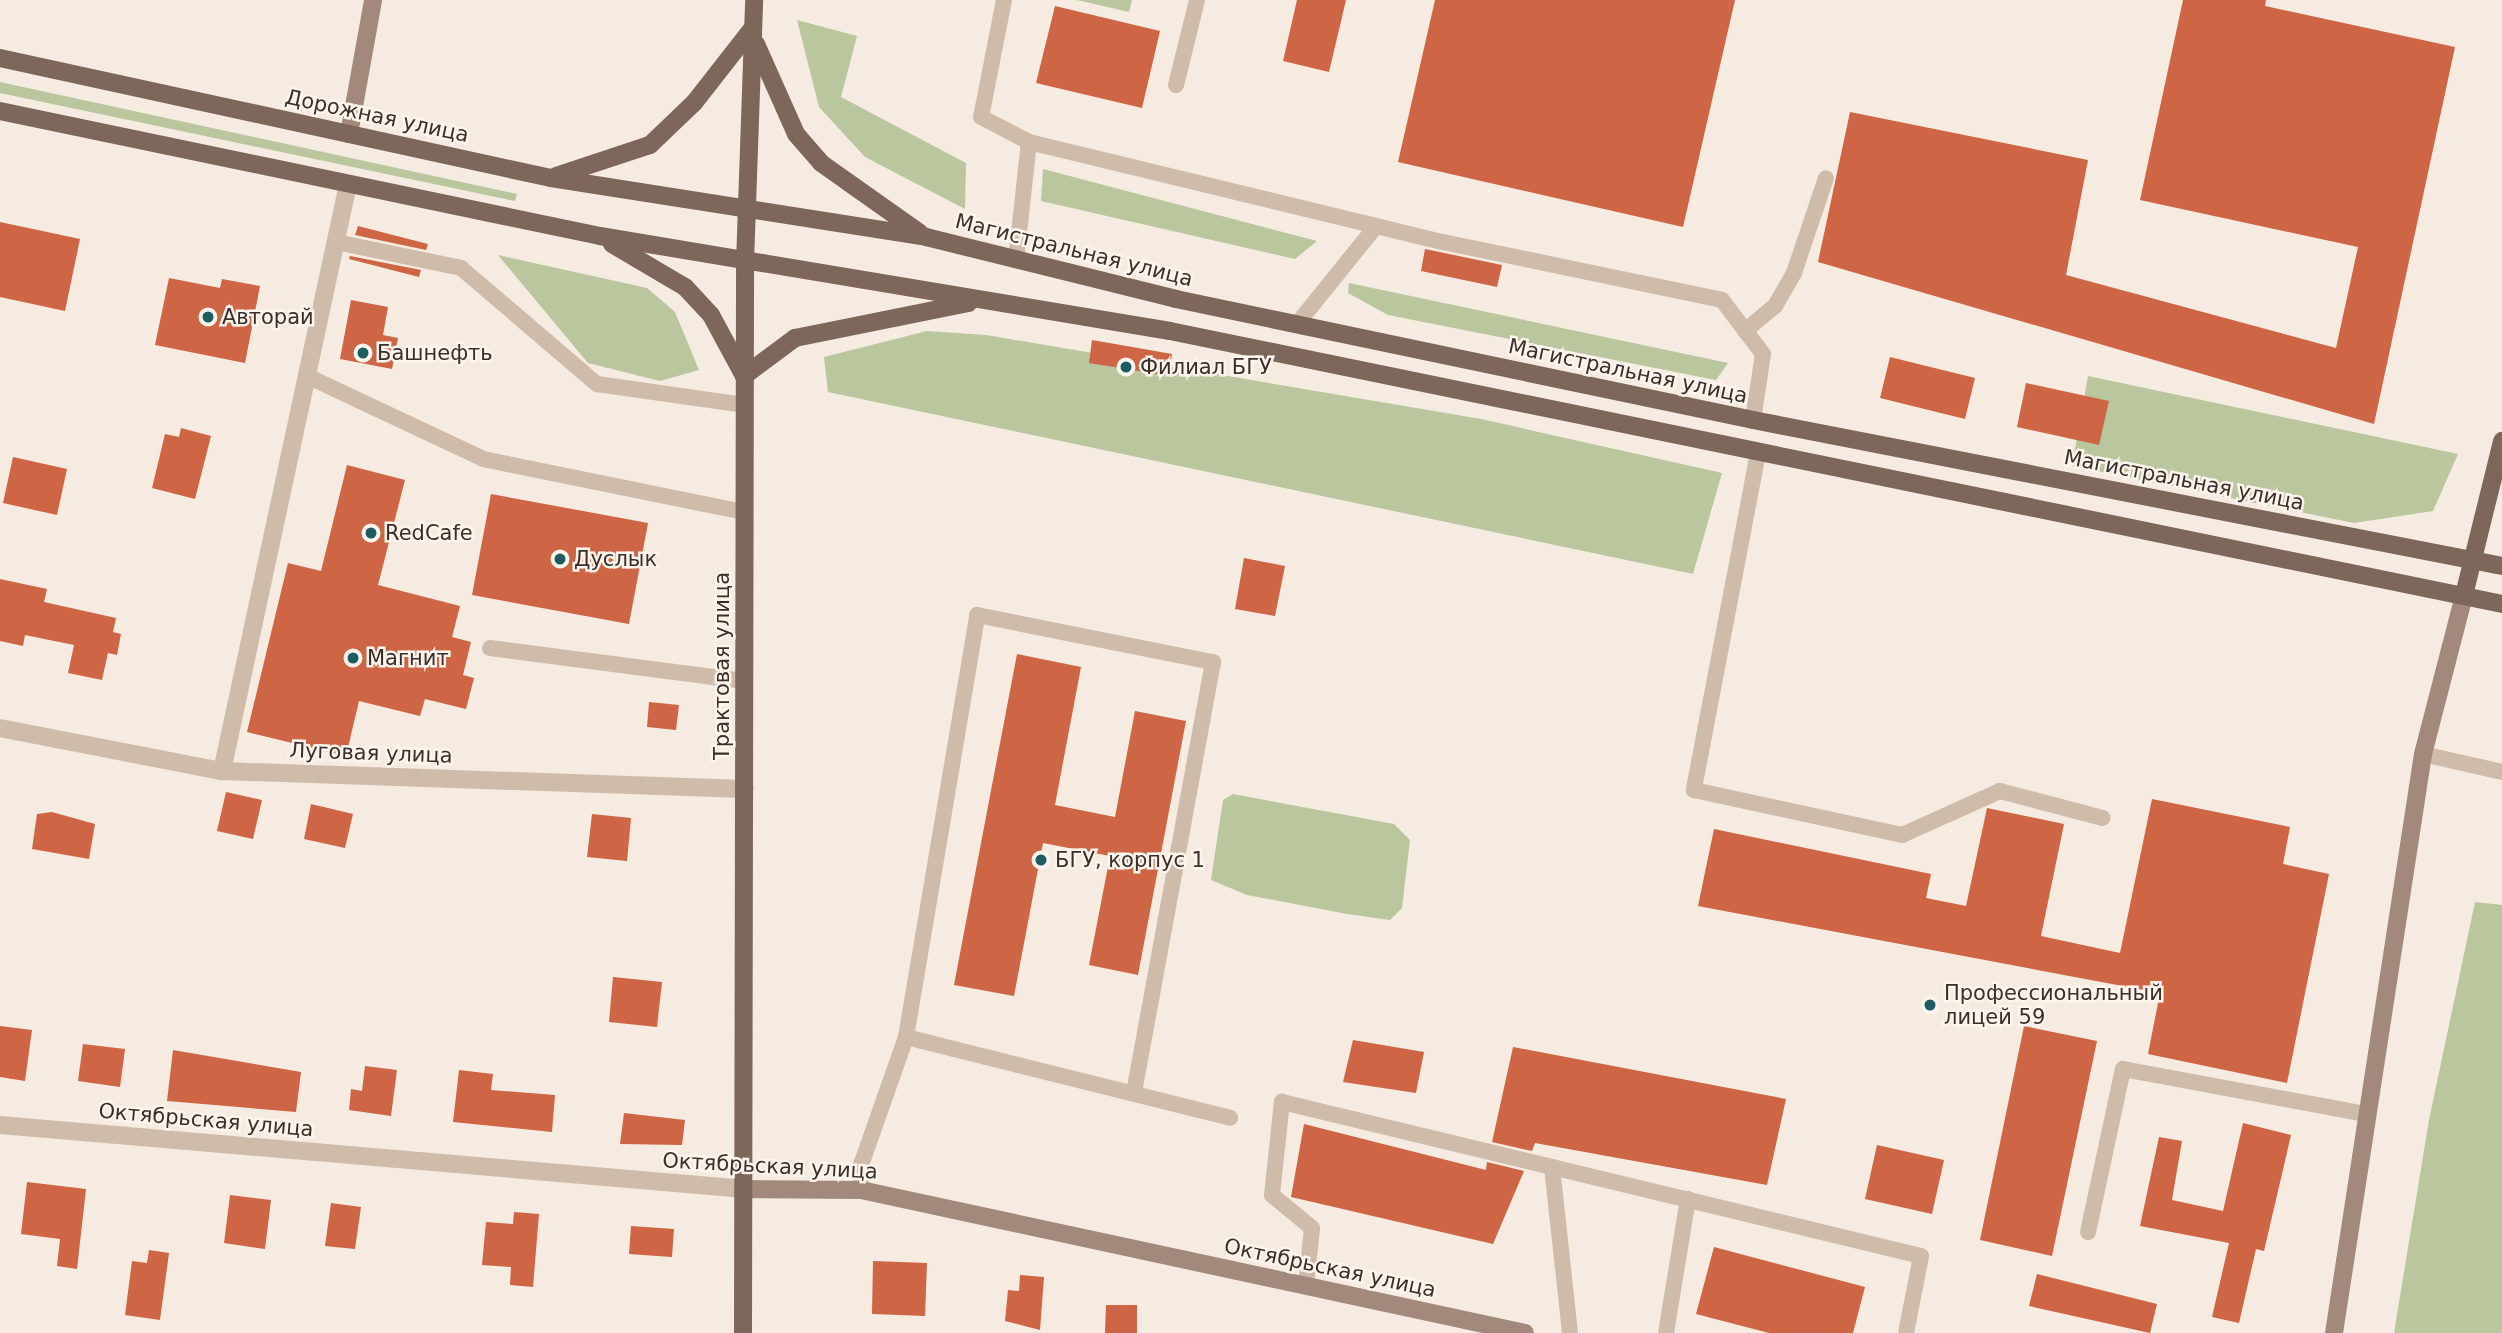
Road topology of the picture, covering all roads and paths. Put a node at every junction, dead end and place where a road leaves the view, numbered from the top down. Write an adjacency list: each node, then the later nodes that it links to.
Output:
1 (373, 0): 9 (street)
2 (754, 0): 5 (main road, Трактовая улица)
3 (1004, 0): 10 (lane)
4 (1196, 0): 7 (lane)
5 (751, 30): 11 (main road); 14 (main road, Трактовая улица); 17 (main road)
6 (0, 58): 9 (main road, Дорожная улица)
7 (1177, 85)
8 (0, 111): 13 (main road)
9 (349, 134): 11 (main road, Дорожная улица)
10 (1029, 142): 15 (lane); 19 (lane)
11 (551, 177): 14 (main road, Дорожная улица)
12 (1826, 178): 23 (lane)
13 (347, 189): 16 (main road); 18 (street)
14 (746, 208): 17 (main road, Магистральная улица); 20 (main road, Трактовая улица)
15 (1376, 226): 22 (lane); 23 (lane)
16 (600, 236): 20 (main road); 25 (main road)
17 (926, 237): 19 (main road, Магистральная улица)
18 (336, 242): 24 (street); 26 (lane)
19 (1016, 260): 22 (main road, Магистральная улица)
20 (745, 263): 21 (main road); 25 (main road, Трактовая улица)
21 (985, 300): 25 (main road); 29 (main road)
22 (1297, 324): 27 (main road, Магистральная улица)
23 (1745, 331): 27 (lane)
24 (307, 376): 30 (lane); 39 (street)
25 (744, 376): 26 (main road, Трактовая улица)
26 (744, 405): 30 (main road, Трактовая улица)
27 (1753, 420): 31 (main road, Магистральная улица)
28 (2502, 441): 31 (main road)
29 (1758, 453): 33 (main road); 42 (lane)
30 (744, 512): 36 (main road, Трактовая улица)
31 (2475, 560): 32 (main road, Магистральная улица); 33 (main road)
32 (2502, 566)
33 (2464, 595): 34 (main road); 38 (street)
34 (2502, 604)
35 (490, 648): 36 (lane)
36 (744, 681): 41 (main road, Трактовая улица)
37 (0, 727): 39 (street, Луговая улица)
38 (2423, 754): 40 (lane); 45 (street)
39 (222, 771): 41 (street, Луговая улица)
40 (2502, 772)
41 (745, 789): 49 (main road, Трактовая улица)
42 (2103, 818)
43 (906, 1037): 44 (lane); 44 (lane); 50 (lane)
44 (1134, 1091): 46 (lane)
45 (2366, 1114): 52 (lane); 59 (street)
46 (1230, 1118)
47 (0, 1125): 49 (street, Октябрьская улица)
48 (1552, 1167): 51 (lane); 53 (lane); 56 (lane)
49 (745, 1189): 50 (street, Октябрьская улица); 54 (main road, Трактовая улица)
50 (861, 1190): 53 (street, Октябрьская улица)
51 (1688, 1199): 57 (lane); 58 (lane)
52 (2088, 1232)
53 (1306, 1286): 55 (street, Октябрьская улица)
54 (743, 1333)
55 (1525, 1333)
56 (1570, 1333)
57 (1666, 1333)
58 (1906, 1333)
59 (2334, 1333)

